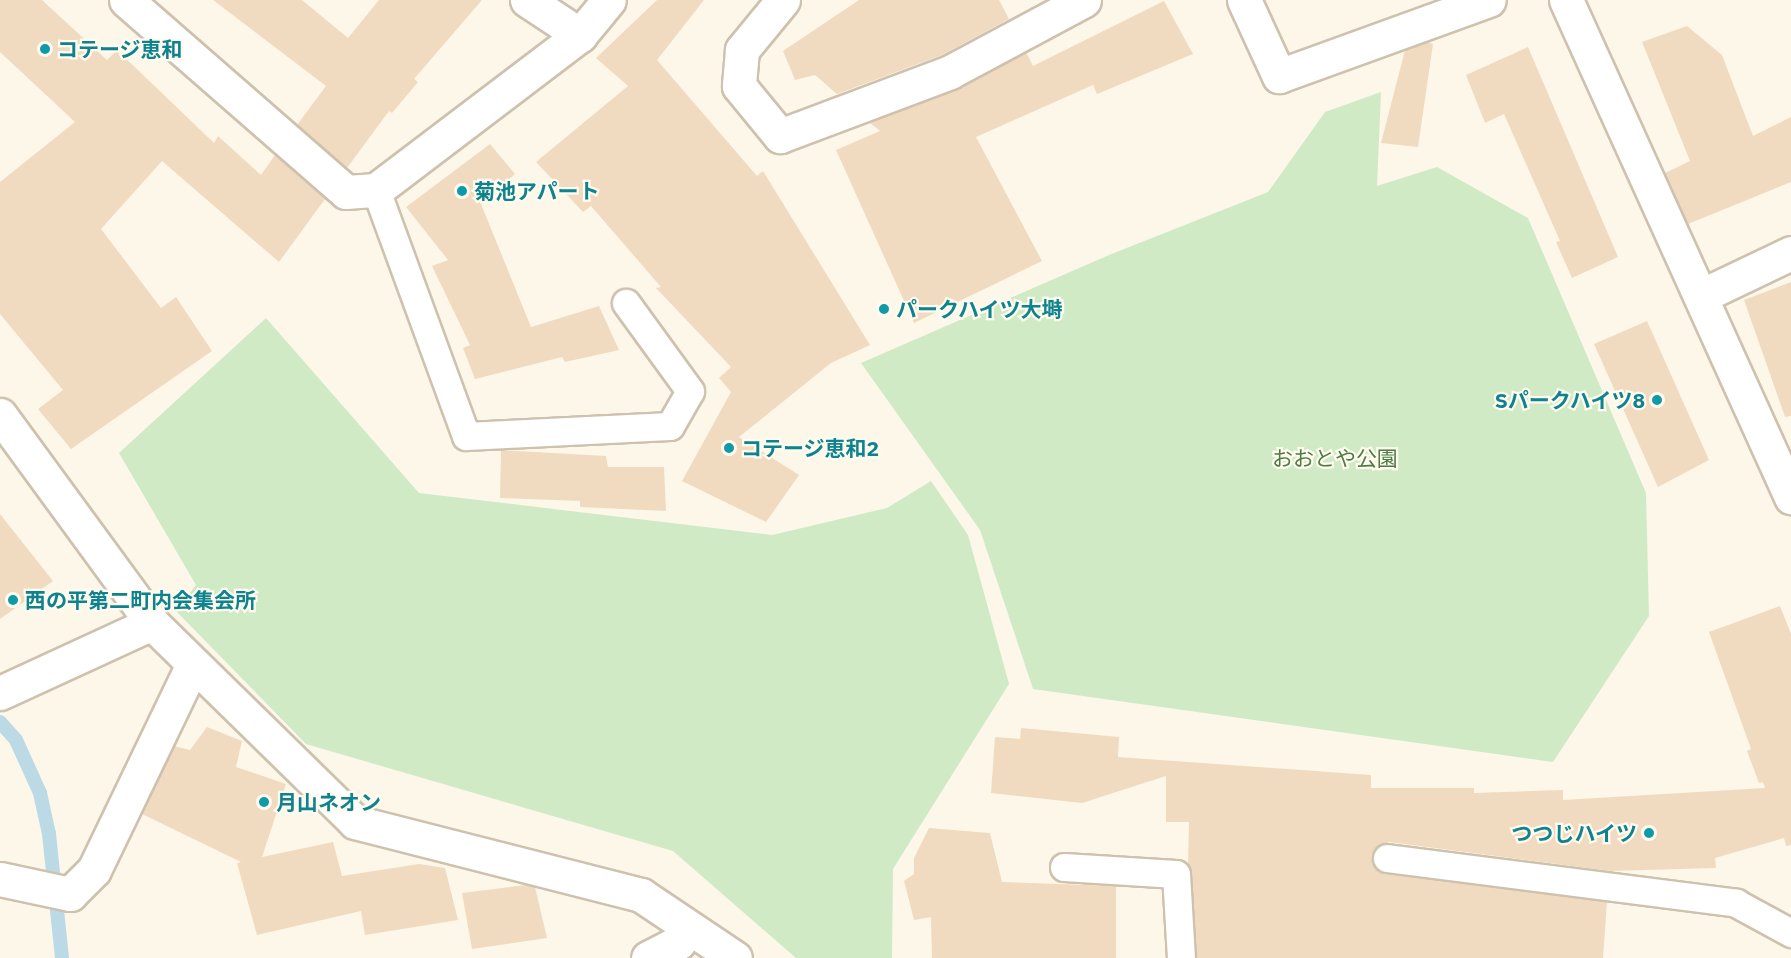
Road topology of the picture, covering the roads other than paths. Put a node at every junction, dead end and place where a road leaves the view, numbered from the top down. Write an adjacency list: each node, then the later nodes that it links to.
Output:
1 (126, 0): 10 (street)
2 (527, 0): 9 (street)
3 (609, 0): 9 (street)
4 (783, 0): 5 (street)
5 (1084, 0)
6 (1244, 0): 7 (street)
7 (1489, 0)
8 (1565, 2): 12 (street)
9 (580, 35): 10 (street)
10 (376, 190): 13 (lane)
11 (1791, 253): 12 (street)
12 (1701, 296): 15 (street)
13 (626, 303)
14 (0, 414): 16 (street)
15 (1791, 497)
16 (152, 623): 17 (street); 18 (street)
17 (192, 666): 21 (street); 22 (street)
18 (0, 693)
19 (1386, 858): 23 (lane)
20 (1064, 867): 26 (lane)
21 (14, 883)
22 (690, 928): 24 (street); 25 (street)
23 (1791, 933)
24 (648, 958)
25 (735, 958)
26 (1181, 958)

